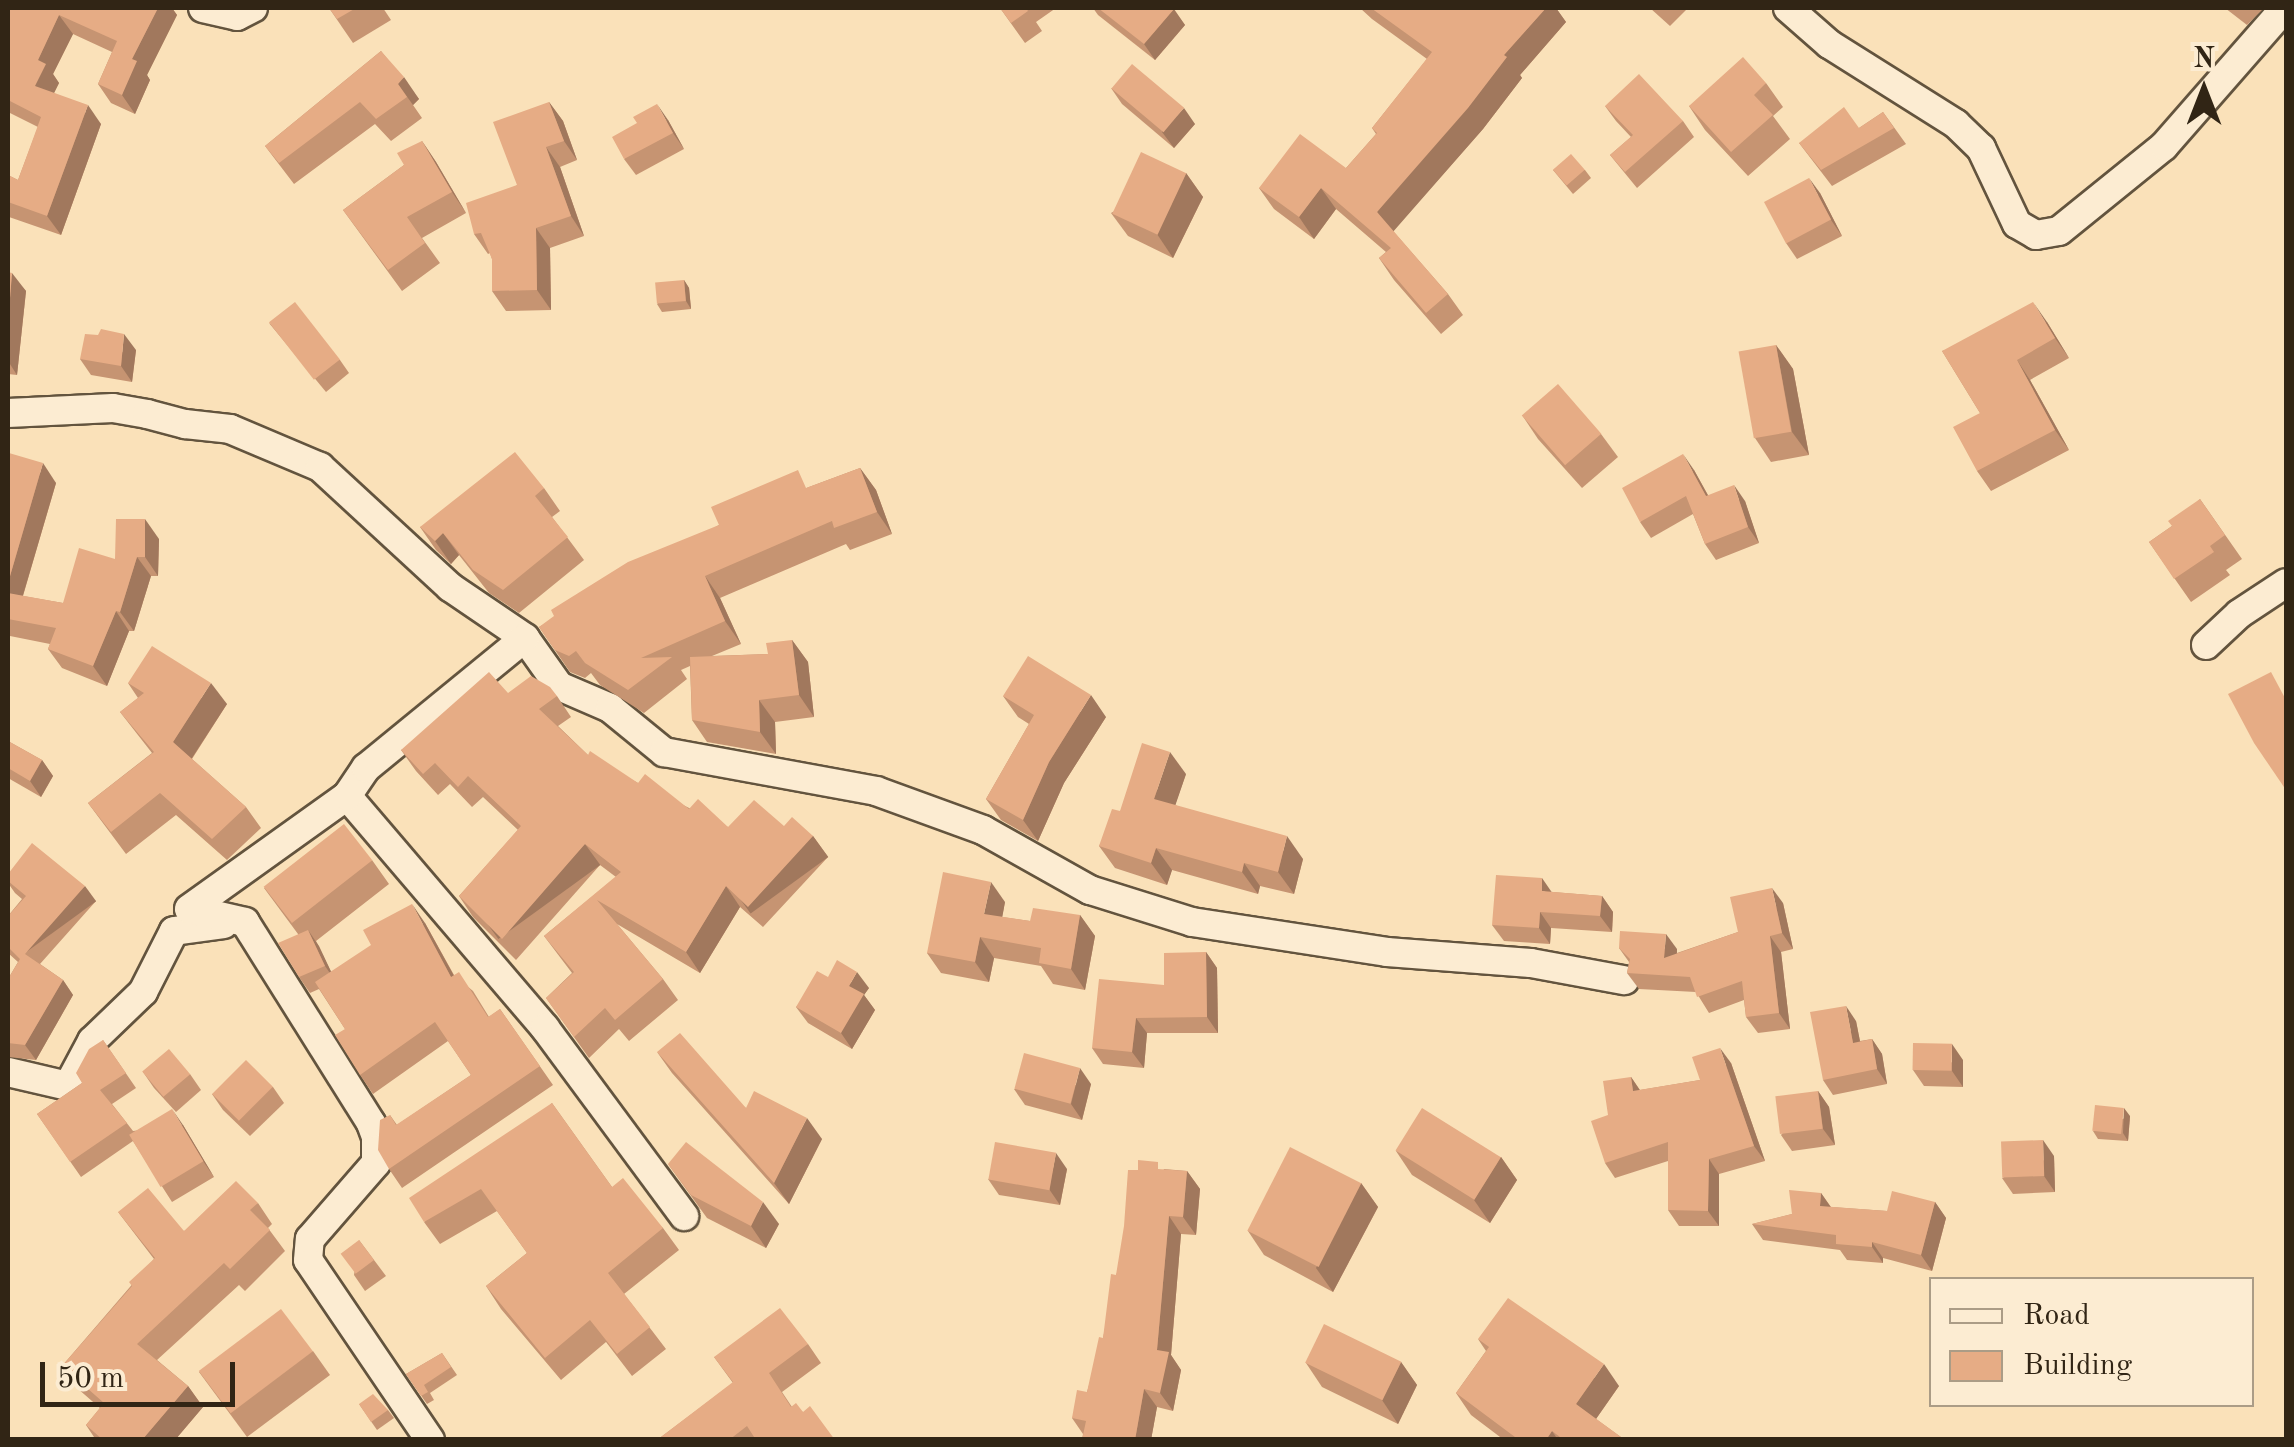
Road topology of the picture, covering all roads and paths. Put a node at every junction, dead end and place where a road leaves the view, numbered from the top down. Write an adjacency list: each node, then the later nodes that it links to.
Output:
1 (203, 8): 2 (street)
2 (253, 8)
3 (1788, 8): 4 (street)
4 (2285, 8)
5 (8, 413): 7 (street)
6 (2286, 583): 8 (street)
7 (525, 638): 9 (street); 11 (street)
8 (2206, 645)
9 (348, 796): 10 (street); 13 (street)
10 (245, 922): 12 (street); 14 (street)
11 (1624, 980)
12 (8, 1072)
13 (684, 1216)
14 (430, 1440)

